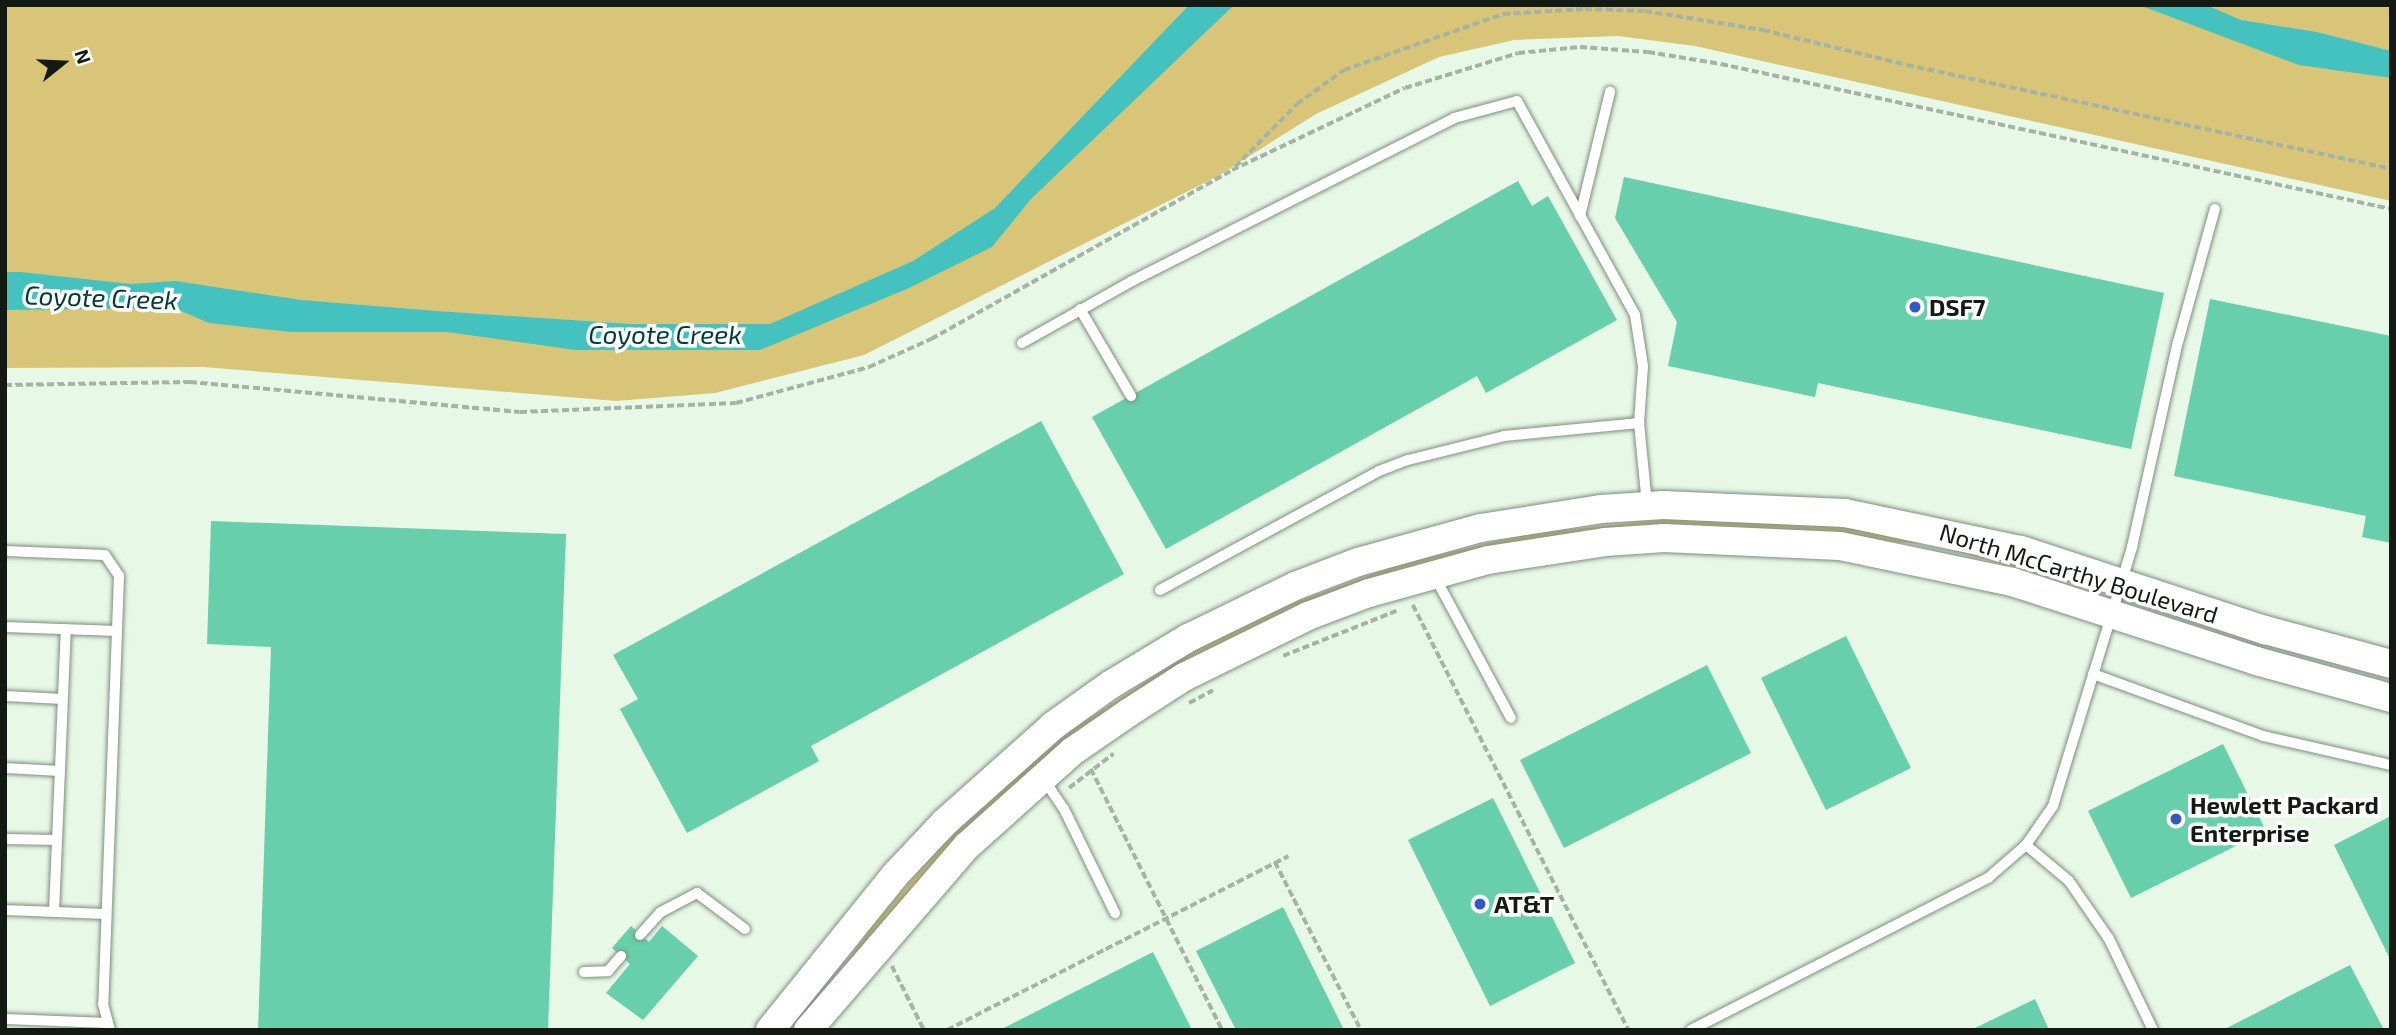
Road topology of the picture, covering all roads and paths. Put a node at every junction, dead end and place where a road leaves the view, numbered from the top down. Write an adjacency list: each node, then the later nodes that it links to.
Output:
1 (1610, 92): 5 (lane)
2 (2391, 169): 3 (path)
3 (1232, 170)
4 (2215, 209): 13 (lane)
5 (1580, 216): 6 (lane); 9 (lane)
6 (1080, 309): 7 (lane); 8 (lane)
7 (1022, 343)
8 (1131, 396)
9 (1639, 423): 10 (lane); 14 (lane)
10 (1647, 506): 13 (main road, North McCarthy Boulevard); 52 (main road, North McCarthy Boulevard)
11 (5, 551): 19 (lane)
12 (1439, 583): 15 (path); 16 (main road, North McCarthy Boulevard); 28 (lane); 34 (main road, North McCarthy Boulevard)
13 (2120, 583): 16 (lane); 21 (main road, North McCarthy Boulevard)
14 (1160, 590)
15 (1413, 605): 20 (path); 58 (path)
16 (2109, 614): 22 (lane); 25 (main road, North McCarthy Boulevard)
17 (5, 627): 18 (lane)
18 (66, 629): 19 (lane); 26 (lane)
19 (117, 631): 42 (lane)
20 (1270, 661)
21 (2391, 664)
22 (2093, 674): 30 (lane); 37 (lane)
23 (1222, 685): 27 (path)
24 (5, 696): 26 (lane)
25 (2391, 698)
26 (63, 699): 33 (lane)
27 (1186, 704)
28 (1511, 718)
29 (1122, 747): 32 (path)
30 (2391, 765)
31 (5, 768): 33 (lane)
32 (1091, 769): 34 (path); 44 (path)
33 (60, 771): 36 (lane)
34 (1049, 788): 43 (lane); 47 (main road, North McCarthy Boulevard)
35 (5, 839): 36 (lane)
36 (57, 840): 41 (lane)
37 (2026, 845): 59 (lane); 60 (lane)
38 (1288, 856): 39 (path)
39 (1275, 862): 44 (path); 57 (path)
40 (5, 910): 41 (lane)
41 (54, 912): 42 (lane)
42 (106, 914): 51 (lane)
43 (1115, 914)
44 (1166, 918): 55 (path); 56 (path)
45 (745, 929): 46 (lane)
46 (640, 935)
47 (880, 944): 53 (main road, North McCarthy Boulevard); 54 (path)
48 (621, 956): 49 (lane)
49 (584, 972)
50 (5, 1019): 51 (lane)
51 (109, 1026)
52 (770, 1030)
53 (808, 1030)
54 (924, 1030)
55 (947, 1030)
56 (1222, 1030)
57 (1361, 1030)
58 (1629, 1030)
59 (1691, 1030)
60 (2154, 1030)

